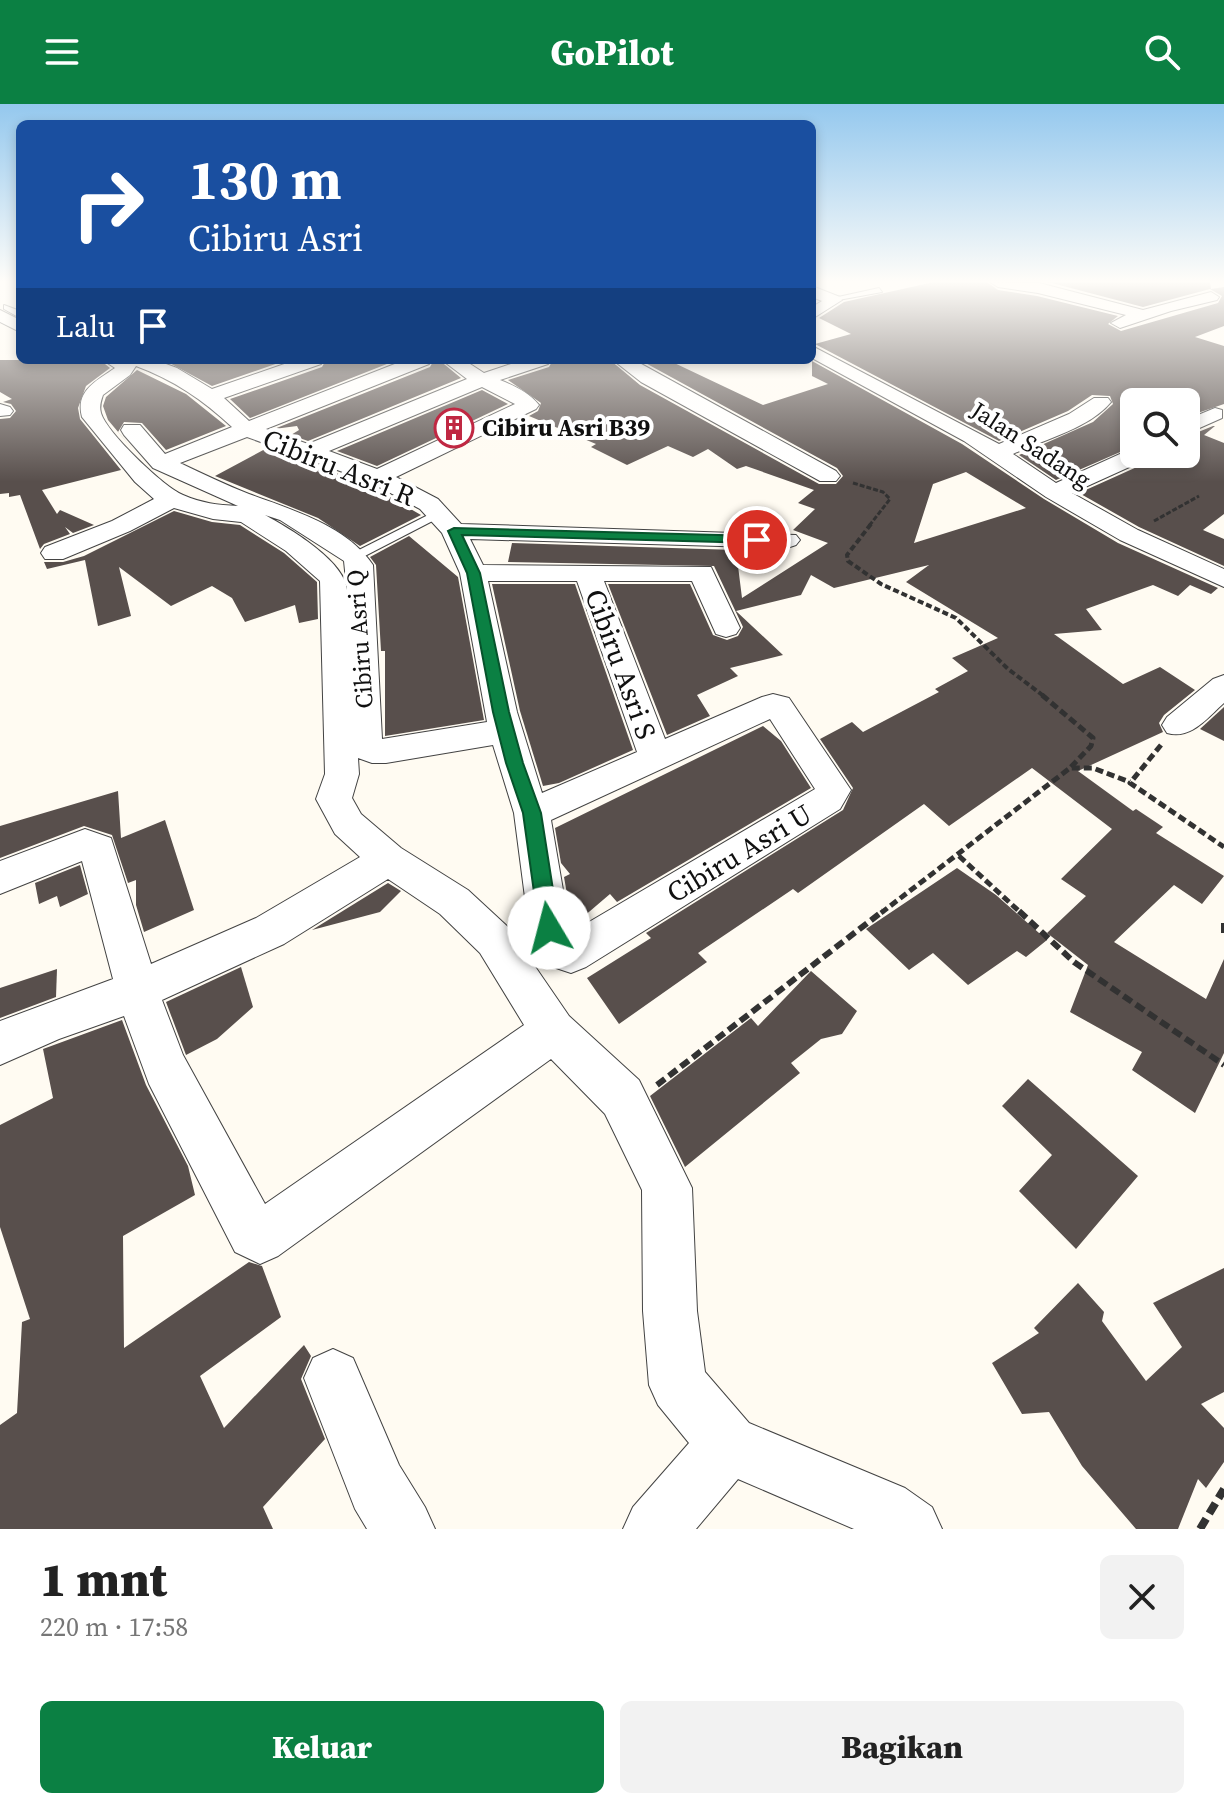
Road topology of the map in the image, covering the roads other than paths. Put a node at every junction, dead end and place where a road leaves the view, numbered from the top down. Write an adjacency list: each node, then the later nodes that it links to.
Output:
1 (816, 353): 18 (street, Jalan Sadang)
2 (121, 364): 22 (street)
3 (144, 364): 10 (street)
4 (196, 364): 10 (street)
5 (302, 364): 12 (street)
6 (412, 364): 16 (street)
7 (457, 364): 11 (street)
8 (529, 364): 11 (street)
9 (637, 364): 20 (street)
10 (162, 375): 12 (street); 22 (street)
11 (482, 380): 17 (street); 21 (street)
12 (210, 396): 16 (street)
13 (1101, 402): 18 (street)
14 (1215, 414): 15 (street)
15 (1200, 421)
16 (246, 429): 17 (street, Cibiru Asri R); 22 (street)
17 (306, 453): 21 (street, Cibiru Asri R)
18 (997, 453): 23 (street, Jalan Sadang)
19 (1120, 462): 23 (street)
20 (828, 476)
21 (378, 477): 24 (street, Cibiru Asri R)
22 (166, 481): 26 (street); 27 (street, Cibiru Asri Q); 37 (street)
23 (1054, 492): 30 (street, Jalan Sadang)
24 (447, 523): 25 (street); 27 (lane); 29 (street)
25 (787, 540)
26 (54, 553)
27 (354, 556): 34 (street, Cibiru Asri Q)
28 (587, 572): 29 (street, Cibiru Asri S); 31 (street, Cibiru Asri S); 35 (street, Cibiru Asri S)
29 (473, 573): 34 (street)
30 (1224, 579)
31 (726, 628)
32 (1224, 686): 33 (street)
33 (1178, 725)
34 (506, 731): 36 (street)
35 (655, 756): 36 (street, Cibiru Asri U); 36 (street, Cibiru Asri U)
36 (532, 813)
37 (388, 859): 39 (street); 40 (street)
38 (0, 878): 39 (street)
39 (137, 991): 40 (street); 41 (street)
40 (553, 1031): 43 (street)
41 (0, 1043)
42 (333, 1378): 44 (street)
43 (728, 1444): 45 (street); 46 (street)
44 (403, 1529)
45 (655, 1529)
46 (910, 1529)

